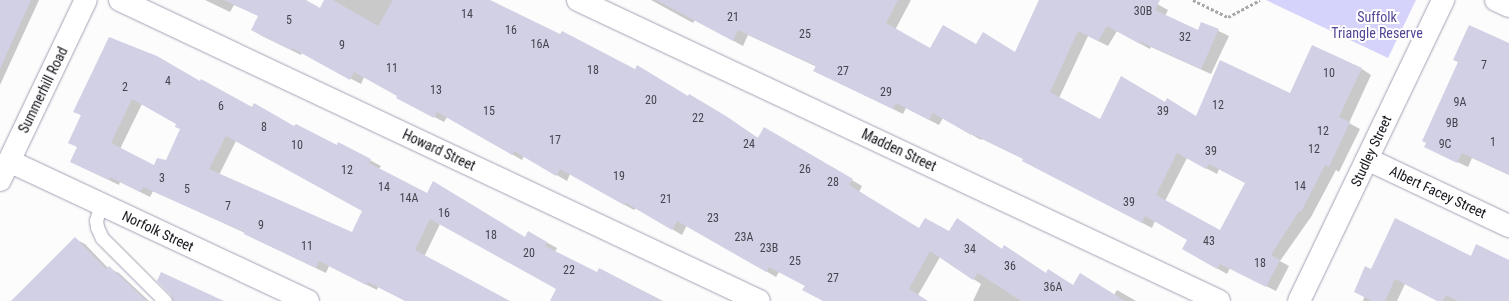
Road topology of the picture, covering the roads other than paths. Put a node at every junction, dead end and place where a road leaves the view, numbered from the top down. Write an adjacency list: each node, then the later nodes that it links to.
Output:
1 (86, 0): 8 (street, Summerhill Road)
2 (120, 0): 13 (street, Howard Street)
3 (578, 0): 14 (street, Madden Street)
4 (1442, 0): 7 (street, Studley Street)
5 (1496, 0): 6 (street)
6 (1509, 6)
7 (1367, 159): 10 (street, Albert Facey Street); 15 (street, Studley Street)
8 (3, 173): 9 (street, Norfolk Street)
9 (101, 204): 11 (lane); 12 (street, Norfolk Street)
10 (1509, 226)
11 (165, 301)
12 (308, 301)
13 (759, 301)
14 (1219, 301)
15 (1299, 301)

